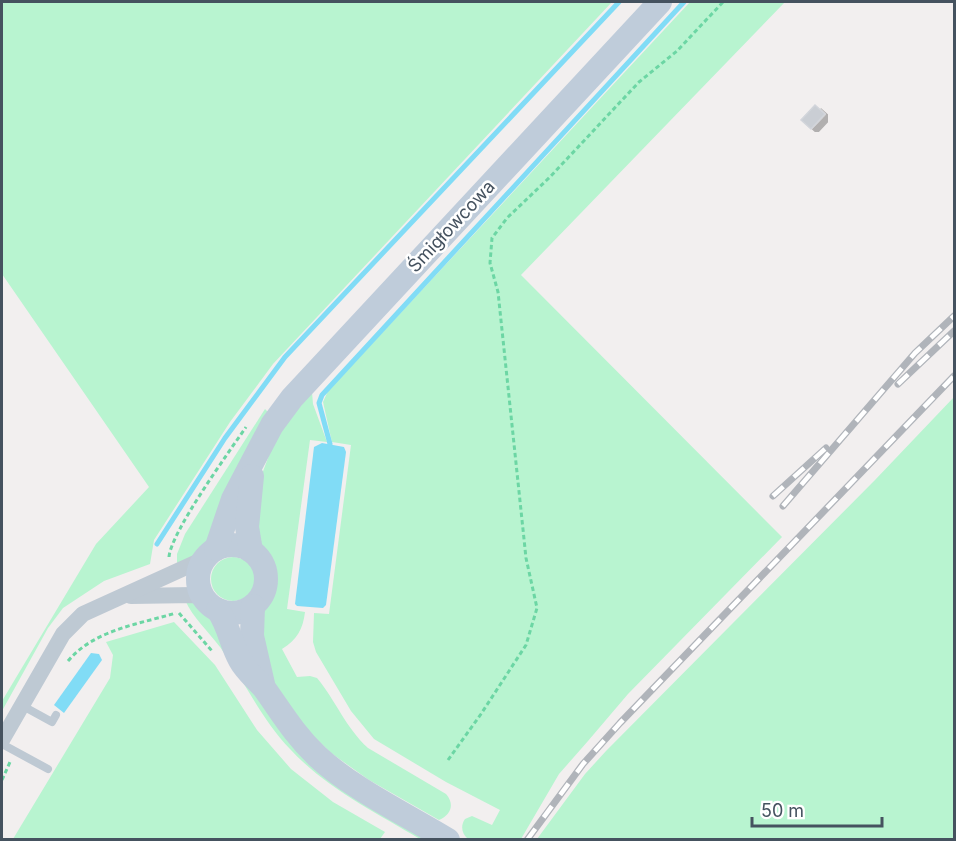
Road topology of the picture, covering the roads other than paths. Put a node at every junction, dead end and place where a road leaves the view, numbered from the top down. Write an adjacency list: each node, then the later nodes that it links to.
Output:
1 (660, 2): 2 (street, Śmigłowcowa)
2 (254, 460): 3 (street, Śmigłowcowa); 4 (street, Śmigłowcowa)
3 (251, 550): 4 (street); 7 (street)
4 (210, 554): 5 (street); 6 (street)
5 (124, 596): 6 (street); 9 (street)
6 (211, 604): 7 (street); 8 (street)
7 (253, 606): 8 (street)
8 (264, 689): 13 (street)
9 (21, 705): 10 (lane); 11 (street)
10 (56, 715)
11 (2, 742): 12 (lane)
12 (48, 769)
13 (448, 840)

